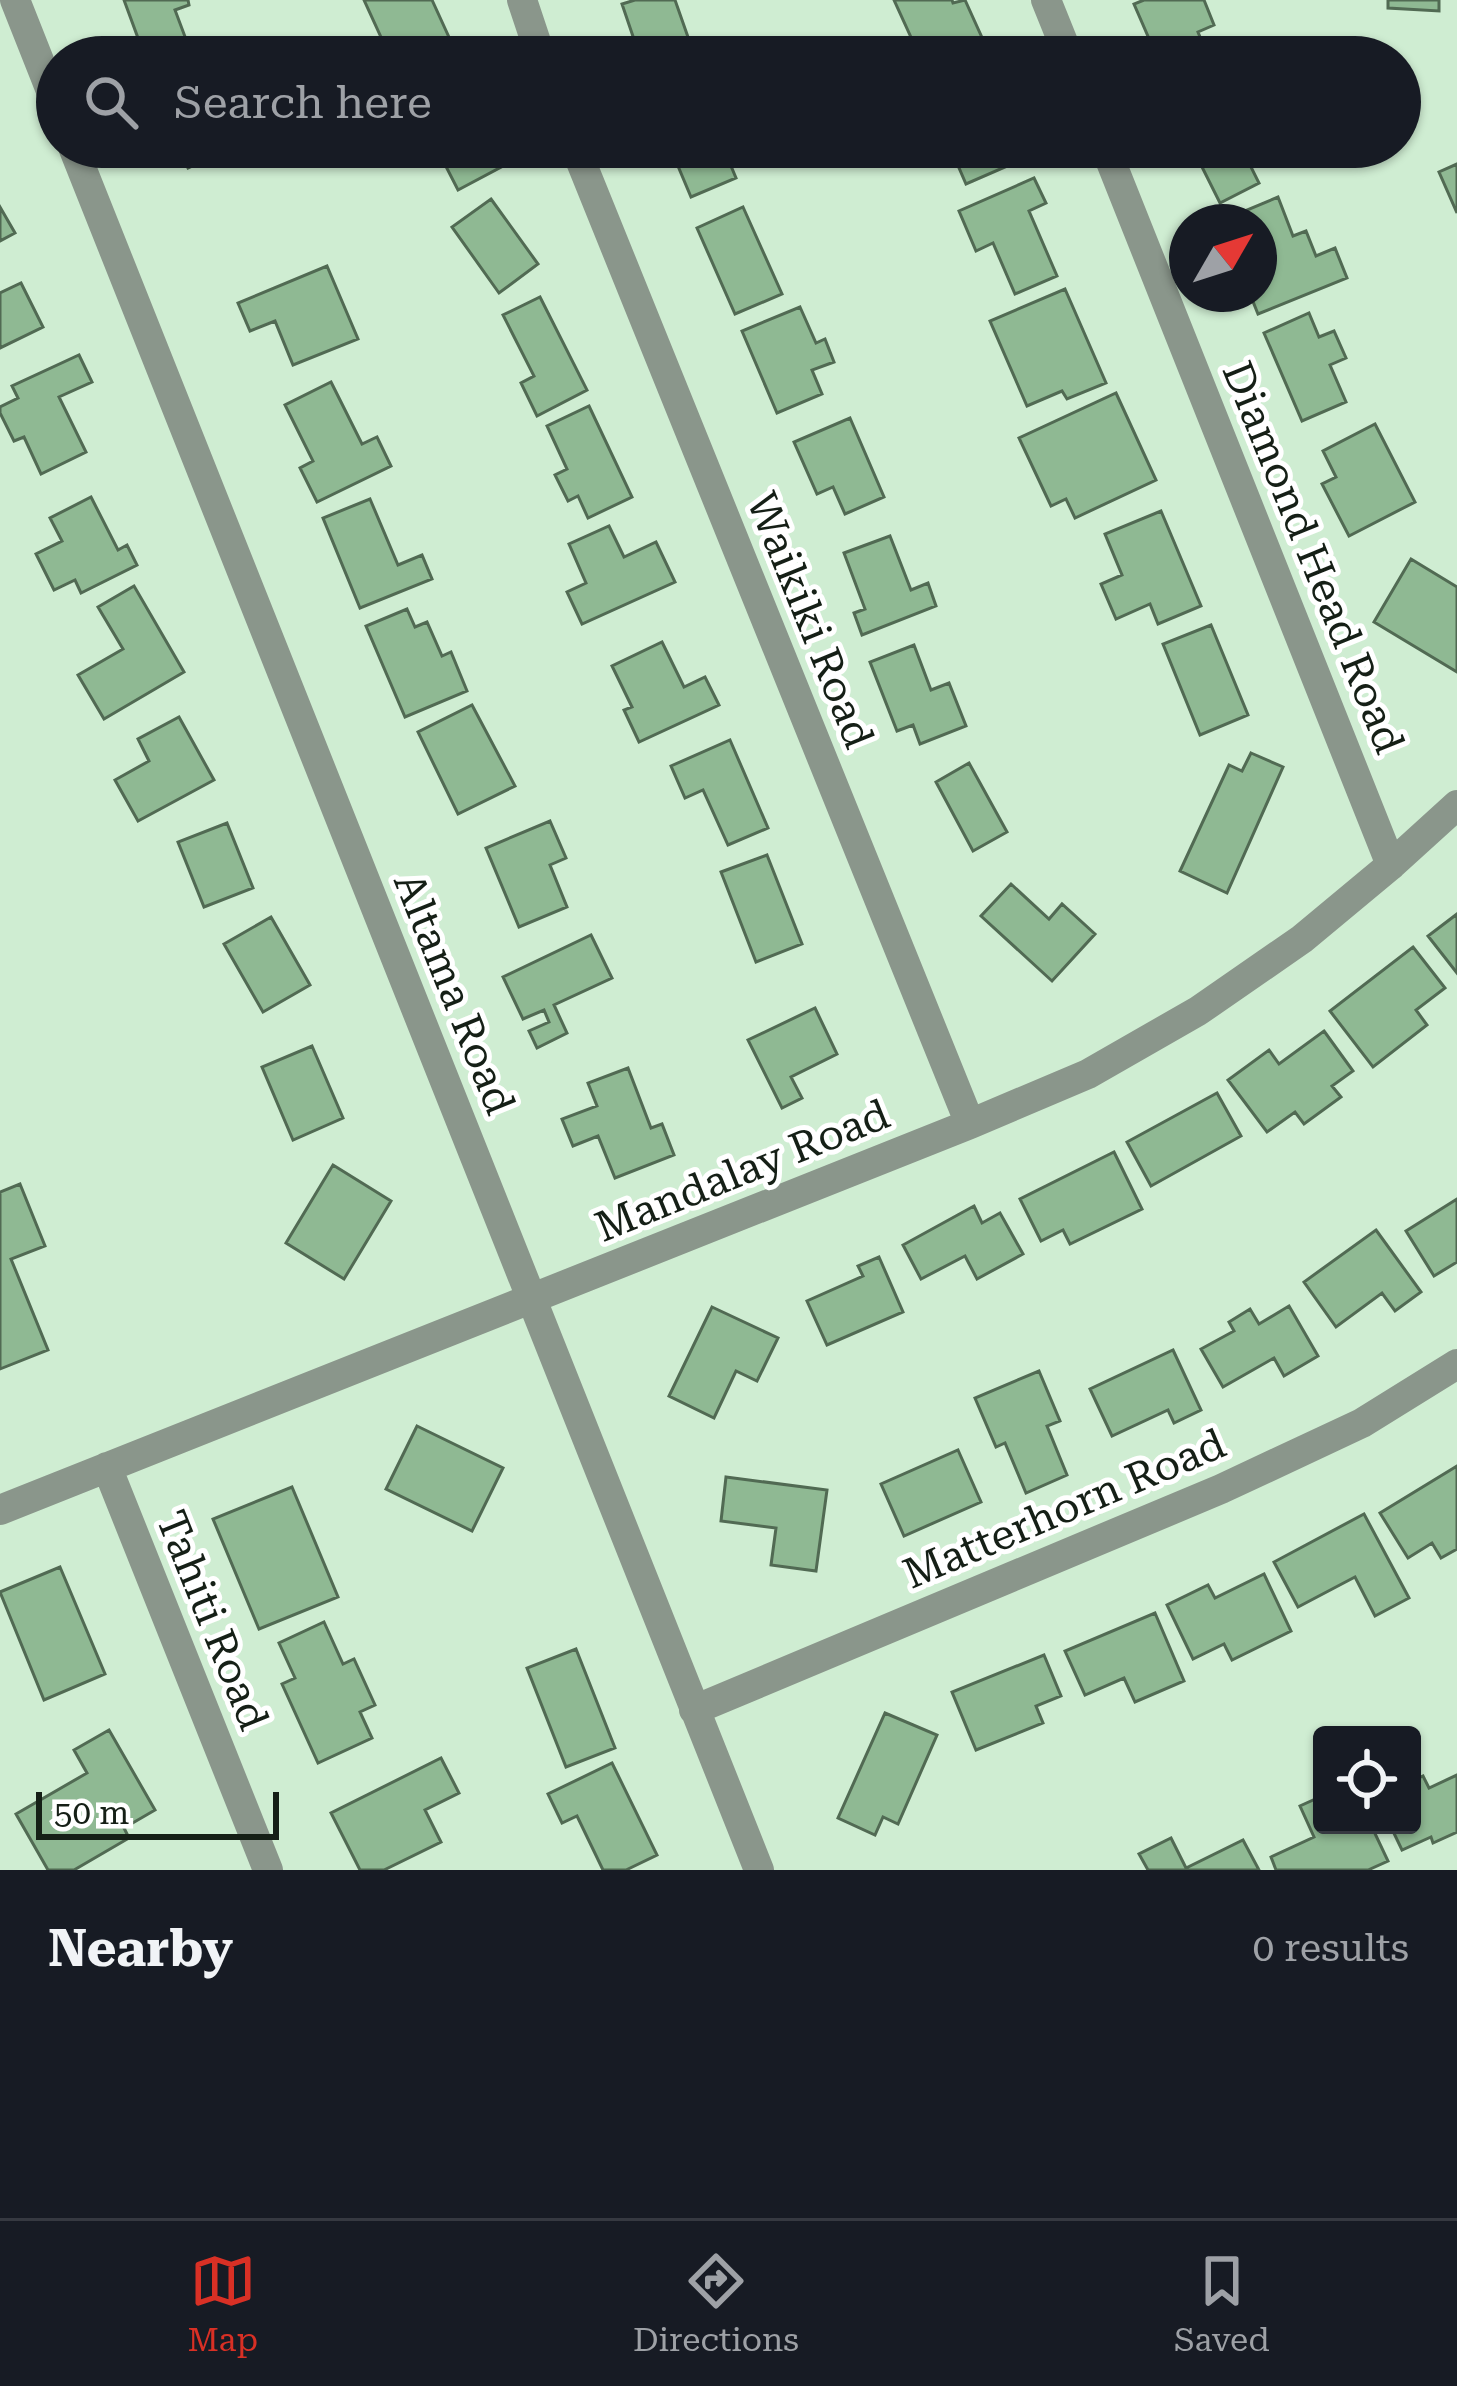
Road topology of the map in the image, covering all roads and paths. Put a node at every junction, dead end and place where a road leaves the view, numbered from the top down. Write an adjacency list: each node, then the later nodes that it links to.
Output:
1 (15, 0): 6 (street)
2 (522, 0): 4 (street)
3 (1046, 0): 5 (street)
4 (534, 36)
5 (1061, 36)
6 (36, 53)
7 (81, 168): 13 (street, Altama Road)
8 (583, 168): 12 (street, Waikiki Road)
9 (1113, 168): 11 (street, Diamond Head Road)
10 (1457, 805): 11 (street, Mandalay Road)
11 (1391, 865): 12 (street, Mandalay Road)
12 (970, 1124): 13 (street, Mandalay Road)
13 (531, 1298): 15 (street, Mandalay Road); 17 (street, Altama Road)
14 (1457, 1364): 17 (street, Matterhorn Road)
15 (106, 1467): 16 (street, Mandalay Road); 18 (street, Tahiti Road)
16 (0, 1510)
17 (694, 1710): 19 (street, Altama Road)
18 (268, 1870)
19 (759, 1870)

